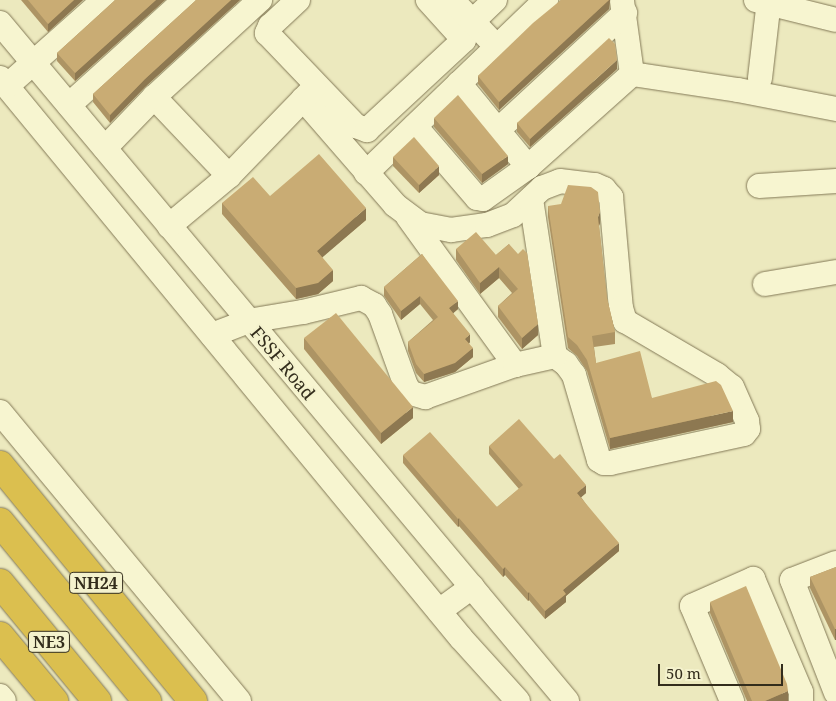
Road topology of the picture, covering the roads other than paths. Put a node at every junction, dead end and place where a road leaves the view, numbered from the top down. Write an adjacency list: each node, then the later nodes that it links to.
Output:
1 (104, 0): 15 (street)
2 (184, 0): 22 (street)
3 (260, 0): 21 (street)
4 (298, 0): 20 (street)
5 (428, 0): 20 (street)
6 (452, 0): 13 (street)
7 (496, 0): 13 (street)
8 (546, 0): 14 (street)
9 (765, 1): 11 (street); 17 (street)
10 (623, 6): 16 (street); 25 (street)
11 (836, 20)
12 (0, 22): 15 (street, FSSF Road)
13 (472, 22): 14 (street)
14 (496, 46): 19 (street)
15 (35, 63): 18 (street); 22 (street, FSSF Road)
16 (632, 74): 23 (street); 27 (street)
17 (760, 78)
18 (3, 82): 38 (street, FSSF Road)
19 (459, 83): 24 (street); 25 (street)
20 (310, 92): 28 (street); 29 (street)
21 (154, 97): 26 (street); 29 (street)
22 (69, 105): 26 (street, FSSF Road)
23 (836, 109)
24 (415, 126): 27 (street); 28 (street)
25 (498, 130): 27 (street)
26 (105, 148): 34 (street, FSSF Road)
27 (528, 167)
28 (366, 173): 33 (street)
29 (228, 176): 34 (street)
30 (836, 181): 31 (street)
31 (759, 186)
32 (531, 199): 33 (street); 39 (street); 39 (street)
33 (406, 215): 40 (street)
34 (169, 226): 37 (street, FSSF Road)
35 (836, 272): 36 (street)
36 (765, 284)
37 (248, 321): 38 (street); 40 (street); 46 (street, FSSF Road)
38 (212, 335): 47 (street, FSSF Road)
39 (555, 356): 40 (street)
40 (516, 365)
41 (0, 412): 57 (street)
42 (0, 465): 56 (highway, NH24)
43 (0, 522): 55 (highway, NE3)
44 (836, 563): 49 (street)
45 (0, 584): 54 (highway, NE3)
46 (472, 587): 47 (street); 59 (street, FSSF Road)
47 (439, 611): 58 (street, FSSF Road)
48 (0, 636): 53 (highway)
49 (830, 656): 50 (street)
50 (836, 693)
51 (0, 696): 52 (street)
52 (4, 701)
53 (54, 701)
54 (97, 701)
55 (147, 701)
56 (193, 701)
57 (239, 701)
58 (518, 701)
59 (568, 701)
60 (732, 701): 61 (street)
61 (801, 701)

